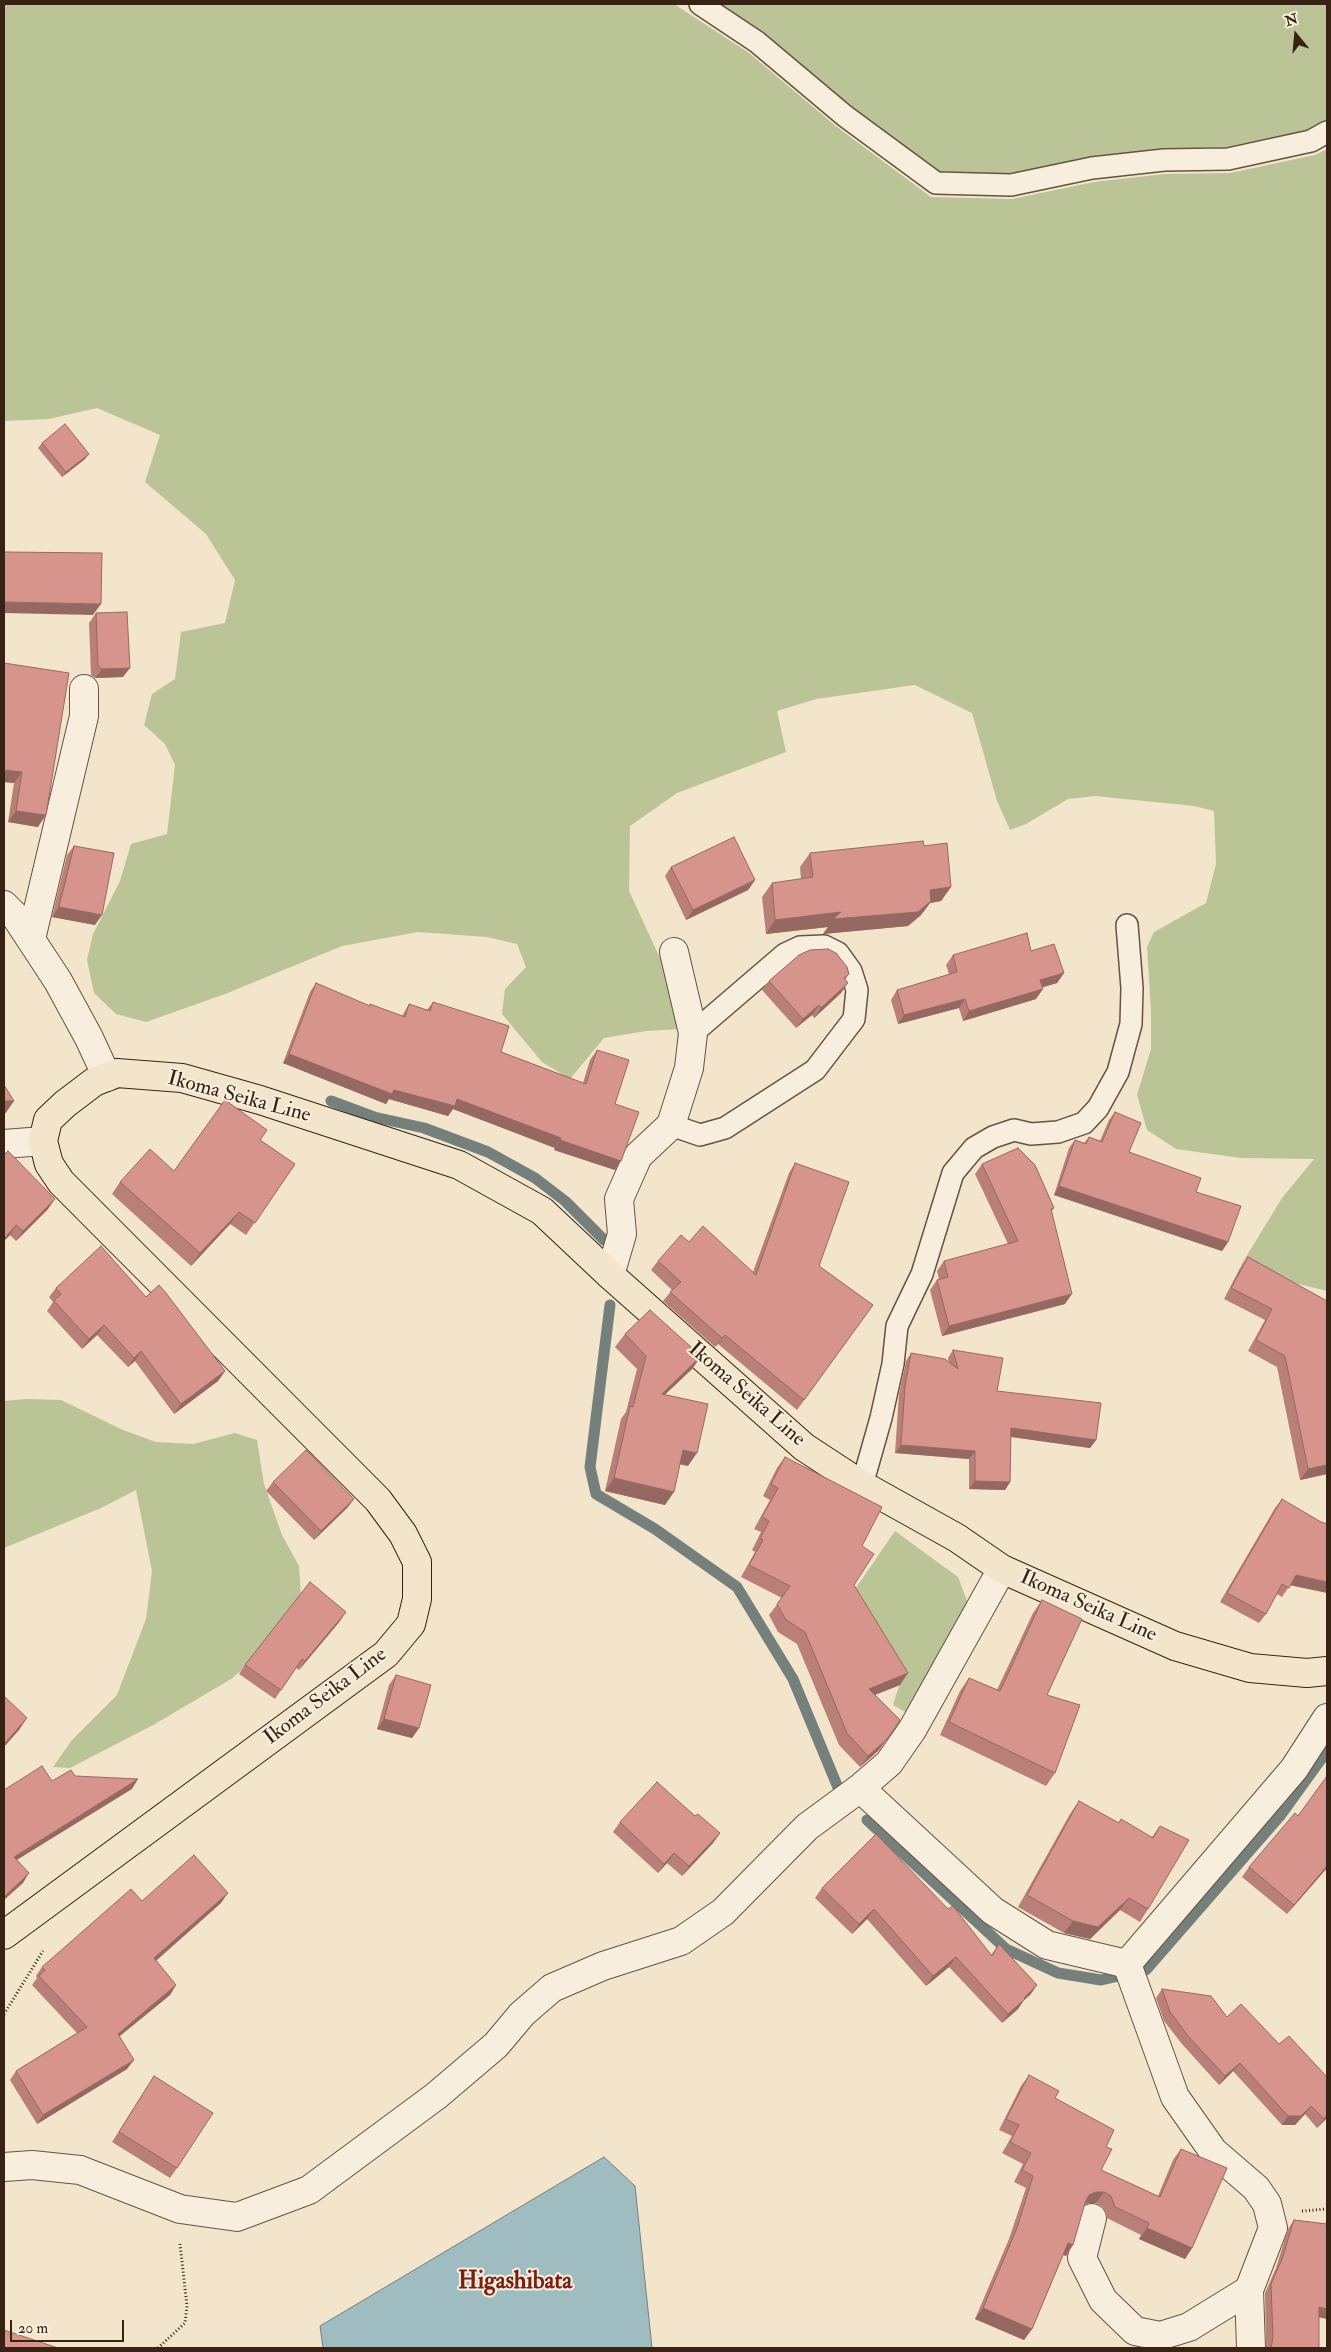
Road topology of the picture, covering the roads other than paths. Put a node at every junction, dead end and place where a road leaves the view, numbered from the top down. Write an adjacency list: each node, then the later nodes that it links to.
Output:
1 (700, 4): 2 (lane)
2 (1327, 132)
3 (84, 690): 6 (street)
4 (4, 905): 6 (street)
5 (1127, 925): 14 (lane)
6 (31, 939): 9 (street)
7 (674, 952): 8 (street)
8 (693, 1033): 10 (street); 10 (lane)
9 (107, 1077): 11 (main road, Ikoma Seika Line); 13 (main road, Ikoma Seika Line)
10 (671, 1125): 13 (street)
11 (43, 1142): 12 (street); 19 (main road, Ikoma Seika Line)
12 (4, 1144)
13 (610, 1275): 14 (main road, Ikoma Seika Line)
14 (862, 1485): 15 (main road, Ikoma Seika Line)
15 (1002, 1569): 16 (main road, Ikoma Seika Line); 18 (street)
16 (1327, 1671)
17 (1327, 1718): 20 (street)
18 (860, 1788): 20 (street); 21 (street)
19 (4, 1935)
20 (1127, 1964): 23 (street)
21 (4, 2167)
22 (1092, 2218): 23 (street)
23 (1249, 2290): 24 (street)
24 (1251, 2348)

